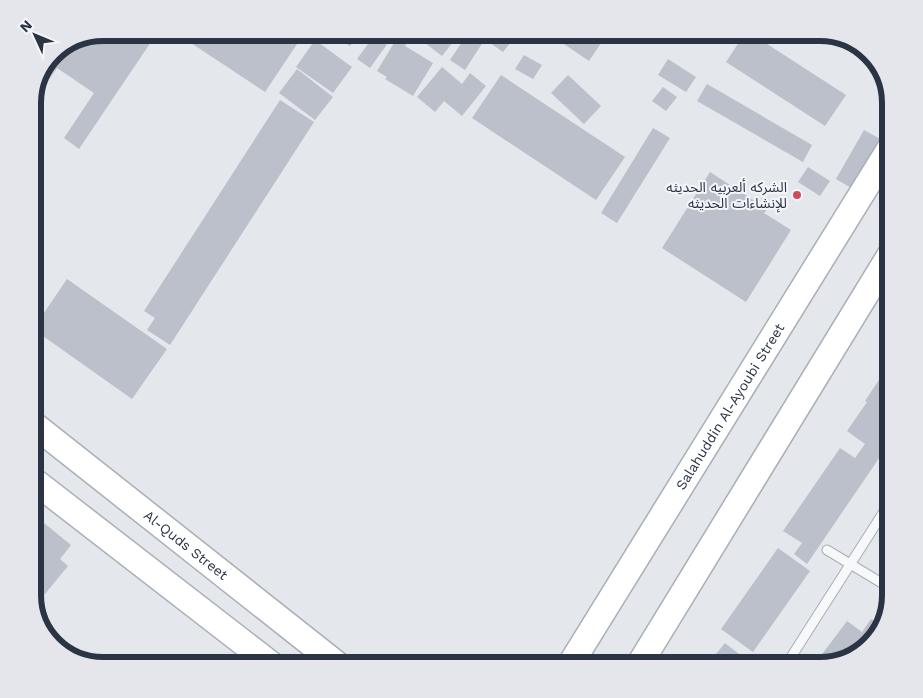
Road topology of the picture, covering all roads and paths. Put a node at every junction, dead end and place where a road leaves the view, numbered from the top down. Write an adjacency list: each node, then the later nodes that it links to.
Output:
1 (882, 161): 11 (street, Salahuddin Al-Ayoubi Street)
2 (882, 268): 12 (street)
3 (41, 430): 10 (street, Al-Quds Street)
4 (41, 486): 9 (street)
5 (882, 515): 7 (lane)
6 (827, 550): 7 (lane)
7 (851, 565): 8 (lane); 13 (lane)
8 (882, 583)
9 (260, 657)
10 (327, 657)
11 (576, 657)
12 (644, 657)
13 (792, 657)

